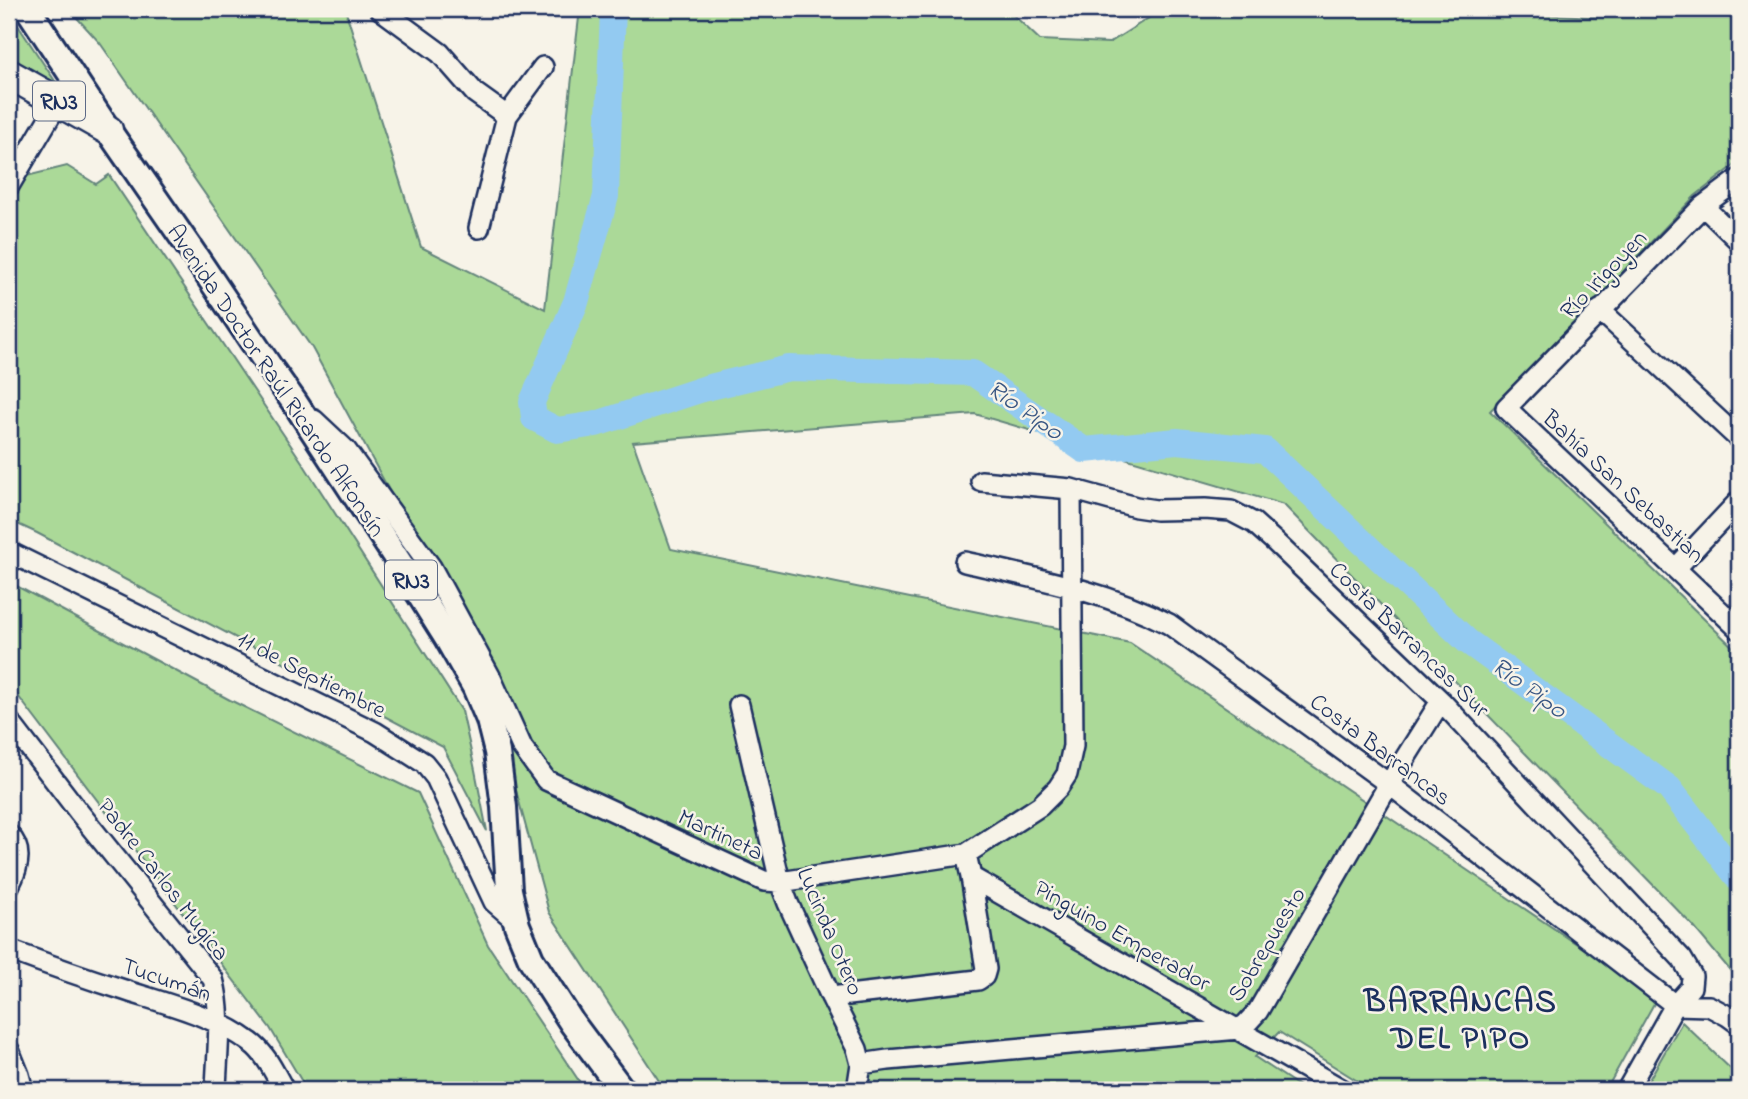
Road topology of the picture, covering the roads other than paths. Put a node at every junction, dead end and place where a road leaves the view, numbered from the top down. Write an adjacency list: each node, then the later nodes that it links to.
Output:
1 (28, 9): 7 (main road, Avenida Doctor Raúl Ricardo Alfonsín)
2 (380, 9): 6 (street)
3 (543, 67): 6 (street)
4 (9, 74): 5 (highway, RN3)
5 (59, 101): 7 (highway, RN3); 9 (street)
6 (506, 116): 11 (street)
7 (108, 130): 14 (main road, Avenida Doctor Raúl Ricardo Alfonsín / RN3)
8 (1739, 179): 10 (street, Río Irigoyen)
9 (9, 186)
10 (1703, 206): 12 (street); 13 (street, Río Irigoyen)
11 (479, 228)
12 (1739, 241)
13 (1600, 310): 15 (street, Río Irigoyen); 16 (street)
14 (295, 403): 32 (street, Martineta); 34 (main road, Avenida Doctor Raúl Ricardo Alfonsín / RN3)
15 (1506, 408): 22 (street, Bahía San Sebastian)
16 (1739, 439)
17 (981, 481): 18 (street, Costa Barrancas Sur)
18 (1071, 489): 23 (street, Martineta); 25 (street, Costa Barrancas Sur)
19 (1739, 501): 22 (street)
20 (9, 552): 34 (street, 11 de Septiembre)
21 (965, 562): 23 (street, Costa Barrancas)
22 (1676, 568): 24 (street, Bahía San Sebastian)
23 (1070, 587): 28 (street, Costa Barrancas); 30 (street, Martineta)
24 (1739, 629)
25 (1441, 701): 28 (street, Sobrepuesto); 37 (street, Costa Barrancas Sur)
26 (739, 705): 32 (street, Lucinda Otero)
27 (9, 721): 38 (street, Padre Carlos Mugica)
28 (1389, 784): 37 (street, Costa Barrancas); 40 (street, Sobrepuesto)
29 (11, 836): 33 (street)
30 (966, 855): 31 (street); 32 (street, Martineta)
31 (971, 877): 36 (street); 40 (street, Pinguino Emperador)
32 (780, 882): 36 (street, Lucinda Otero)
33 (9, 886)
34 (516, 921): 46 (main road, Avenida Doctor Raúl Ricardo Alfonsín / RN3)
35 (9, 950): 38 (street, Tucumán)
36 (831, 997): 42 (street, Lucinda Otero)
37 (1675, 1004): 39 (street); 49 (street)
38 (218, 1023): 44 (street, Padre Carlos Mugica); 45 (street, Tucumán)
39 (1739, 1024)
40 (1238, 1029): 42 (street, Sobrepuesto); 48 (street, Pinguino Emperador)
41 (9, 1050): 43 (street)
42 (861, 1064): 47 (street)
43 (23, 1090)
44 (216, 1090)
45 (284, 1090)
46 (622, 1090)
47 (857, 1090)
48 (1343, 1090)
49 (1627, 1090)

